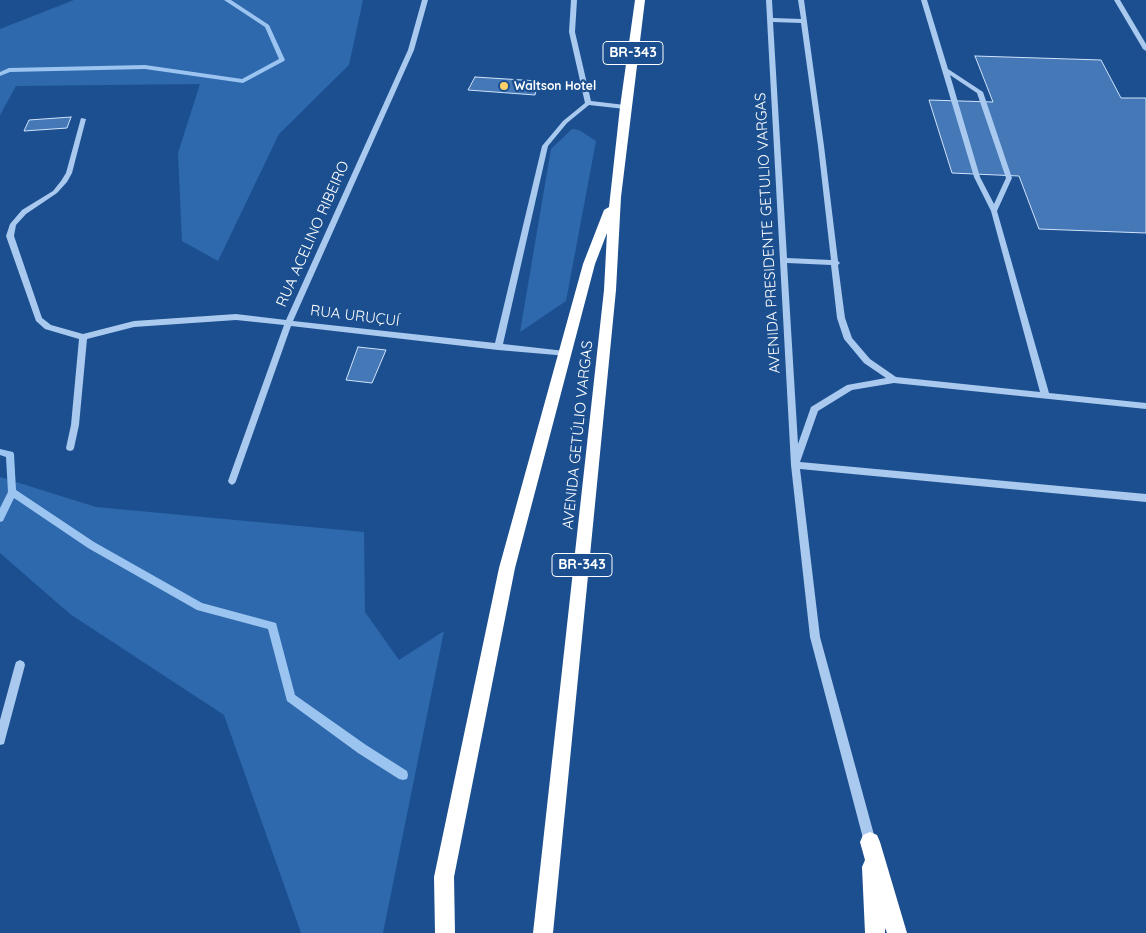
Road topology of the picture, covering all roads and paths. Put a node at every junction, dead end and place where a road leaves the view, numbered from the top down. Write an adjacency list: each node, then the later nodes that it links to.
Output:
1 (425, 0): 19 (street, RUA ACELINO RIBEIRO)
2 (574, 0): 12 (street)
3 (640, 0): 13 (highway, AVENIDA GETÚLIO VARGAS / BR-343)
4 (769, 0): 8 (street, AVENIDA PRESIDENTE GETULIO VARGAS)
5 (801, 0): 9 (street)
6 (924, 0): 11 (street)
7 (1117, 0): 10 (street)
8 (770, 20): 9 (street); 17 (street, AVENIDA PRESIDENTE GETULIO VARGAS)
9 (804, 21): 18 (street)
10 (1146, 50)
11 (945, 70): 16 (street); 16 (street)
12 (588, 102): 13 (street); 21 (street)
13 (625, 107): 15 (highway, AVENIDA GETÚLIO VARGAS / BR-343)
14 (83, 119): 20 (street)
15 (615, 197): 22 (highway); 34 (highway, AVENIDA GETÚLIO VARGAS / BR-343)
16 (994, 211): 24 (street)
17 (784, 260): 18 (street); 27 (street, AVENIDA PRESIDENTE GETULIO VARGAS)
18 (836, 263): 23 (street)
19 (289, 322): 20 (street, RUA URUÇUÍ); 21 (street, RUA URUÇUÍ); 28 (street, RUA ACELINO RIBEIRO)
20 (83, 337): 26 (street)
21 (498, 347): 22 (street, RUA URUÇUÍ)
22 (565, 354): 33 (highway)
23 (894, 380): 24 (street); 27 (street)
24 (1045, 395): 25 (street)
25 (1146, 406)
26 (70, 448)
27 (795, 465): 29 (street); 32 (street, AVENIDA PRESIDENTE GETULIO VARGAS)
28 (232, 481)
29 (1146, 498)
30 (20, 665): 31 (street)
31 (0, 740)
32 (870, 842): 35 (highway); 36 (highway)
33 (444, 933)
34 (543, 933)
35 (875, 933)
36 (897, 933)

